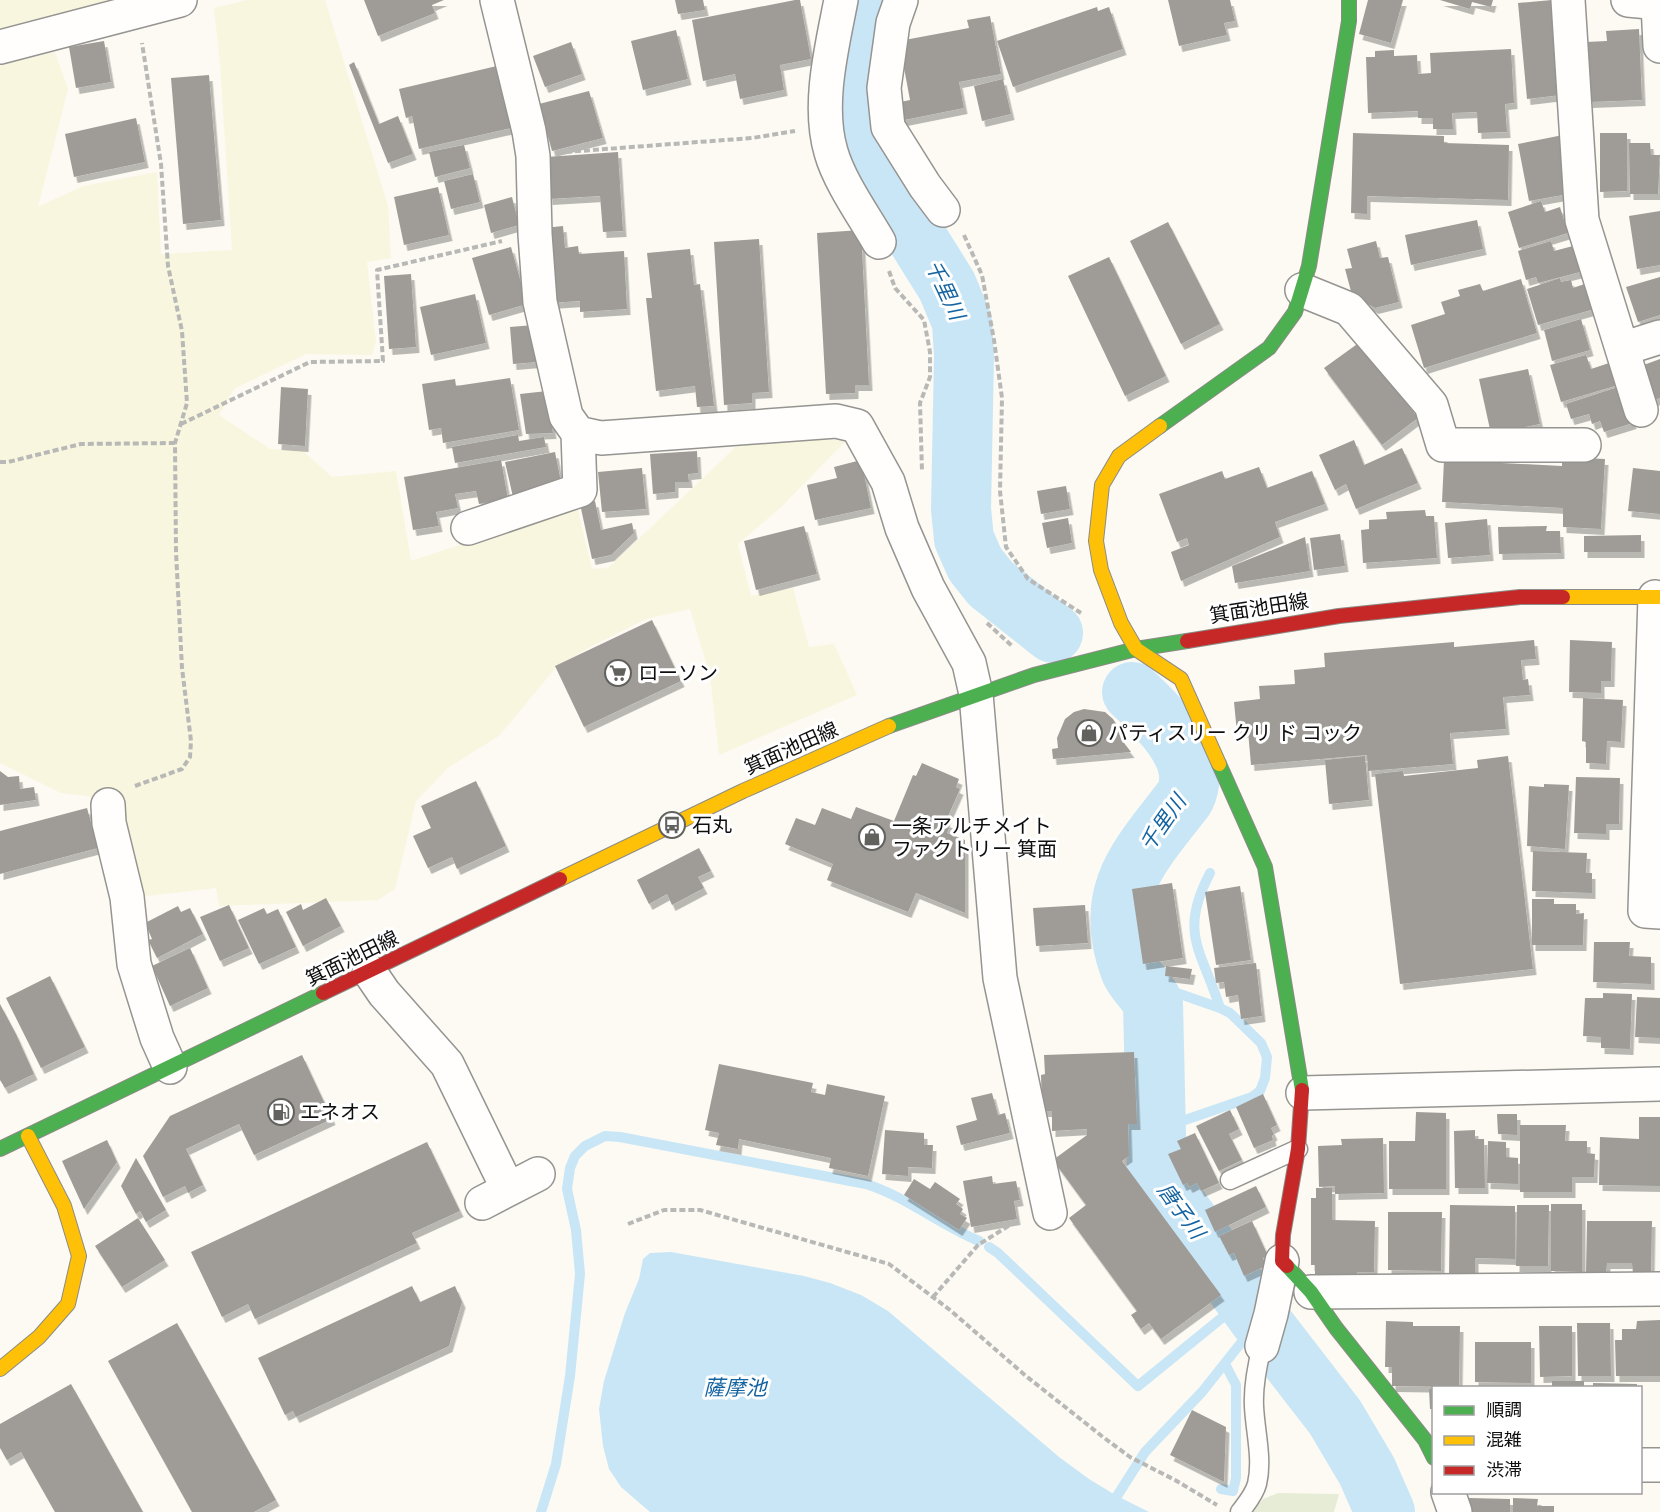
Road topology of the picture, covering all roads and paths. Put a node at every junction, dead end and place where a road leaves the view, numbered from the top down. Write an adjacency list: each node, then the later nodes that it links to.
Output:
1 (180, 0): 8 (street)
2 (497, 0): 12 (street)
3 (841, 0): 15 (street)
4 (901, 0): 13 (street)
5 (1349, 0): 16 (street)
6 (1568, 0): 18 (street)
7 (1649, 2): 9 (street)
8 (136, 12): 10 (street); 20 (path)
9 (1660, 46)
10 (0, 47)
11 (803, 129): 12 (path)
12 (533, 156): 14 (street)
13 (943, 210): 29 (path)
14 (535, 234): 20 (path); 21 (street)
15 (879, 242): 25 (path)
16 (1302, 290): 23 (street); 30 (street)
17 (1660, 337): 18 (street)
18 (1622, 349): 19 (street)
19 (1641, 410)
20 (182, 423): 22 (path)
21 (578, 434): 26 (street); 32 (street)
22 (175, 443): 24 (path); 34 (path)
23 (1584, 445)
24 (0, 462)
25 (922, 477)
26 (468, 528)
27 (1658, 597): 30 (street, 箕面池田線); 33 (street)
28 (984, 620): 31 (path)
29 (1086, 622)
30 (1136, 649): 32 (street, 箕面池田線); 39 (street)
31 (1017, 650)
32 (976, 694): 36 (street, 箕面池田線); 45 (street)
33 (1656, 738): 35 (street)
34 (108, 805): 37 (street)
35 (1660, 912)
36 (369, 971): 37 (street, 箕面池田線); 43 (street)
37 (170, 1067): 40 (street, 箕面池田線)
38 (1660, 1084): 39 (street)
39 (1303, 1093): 42 (street)
40 (28, 1136): 41 (street, 箕面池田線); 52 (street)
41 (0, 1149)
42 (1298, 1149): 44 (lane); 47 (street)
43 (538, 1174)
44 (1230, 1180)
45 (1049, 1207): 50 (path)
46 (628, 1224): 50 (path)
47 (1282, 1261): 49 (street); 51 (street)
48 (1660, 1289): 49 (street)
49 (1311, 1292): 53 (street)
50 (933, 1297): 57 (path)
51 (1262, 1346): 58 (lane)
52 (0, 1369)
53 (1432, 1454)
54 (1642, 1465): 55 (street)
55 (1660, 1465)
56 (1449, 1494): 59 (street)
57 (1221, 1508)
58 (1240, 1512)
59 (1455, 1512)

